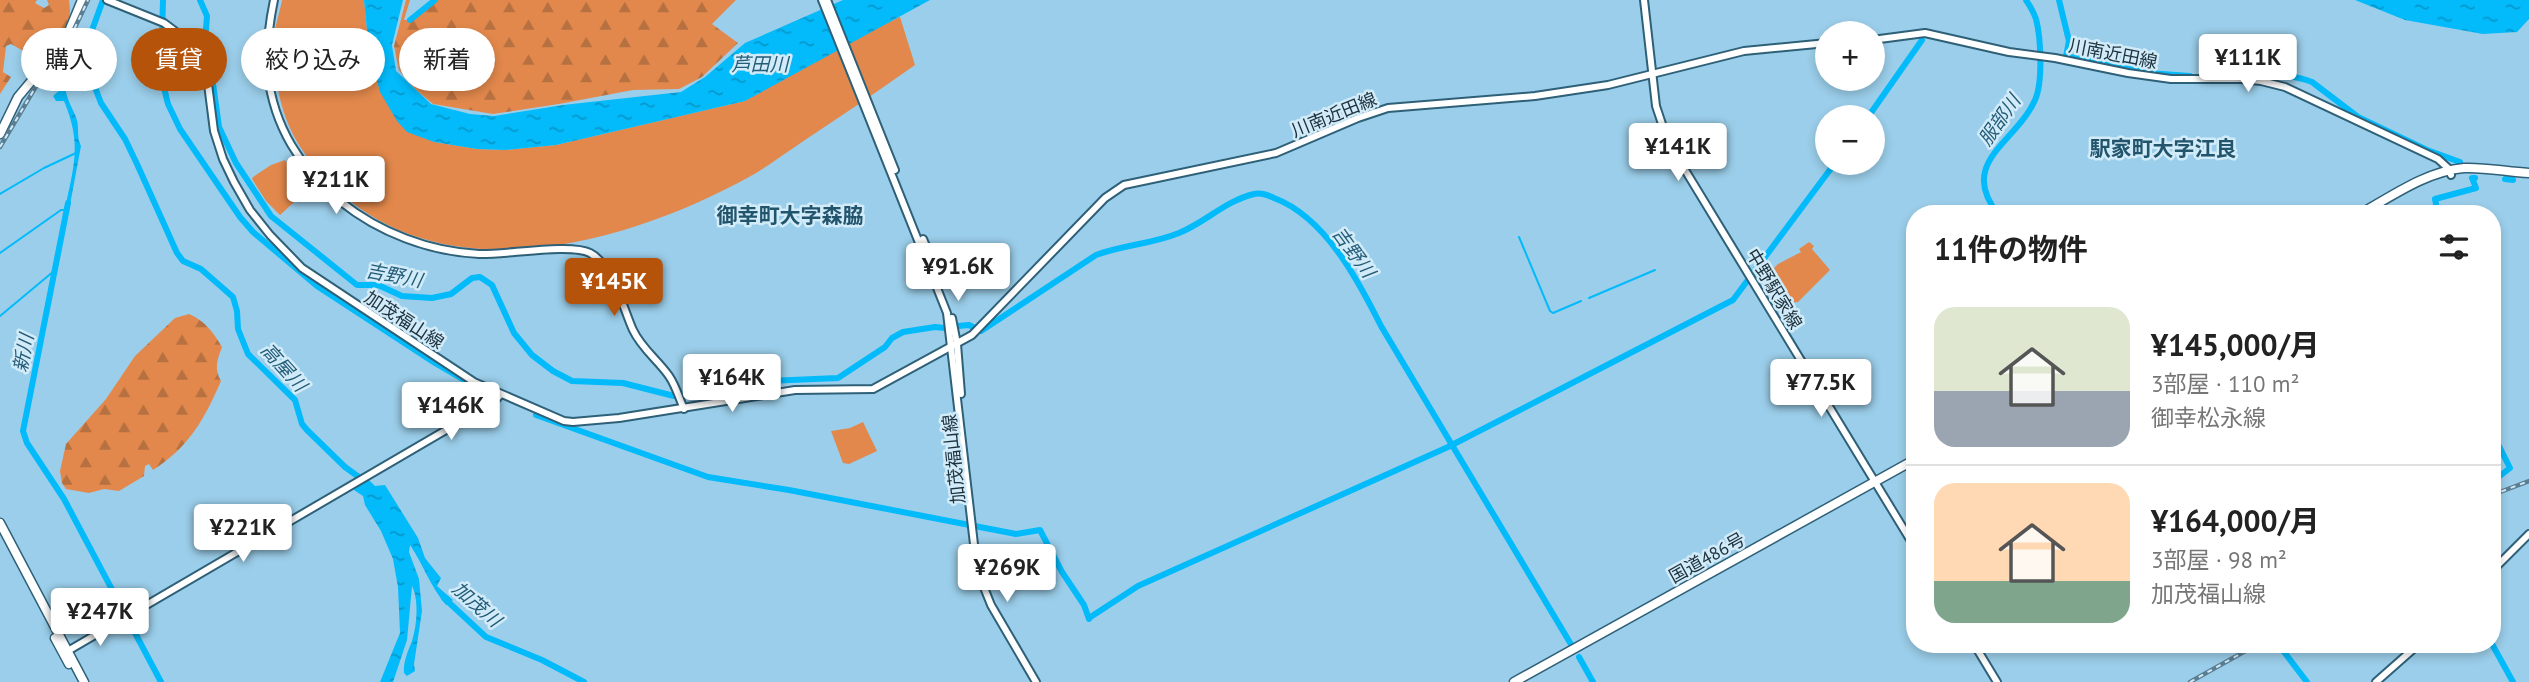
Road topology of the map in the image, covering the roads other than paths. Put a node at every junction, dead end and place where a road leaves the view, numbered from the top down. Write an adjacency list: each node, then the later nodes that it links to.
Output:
1 (82, 0): 11 (highway)
2 (107, 0): 17 (main road, 加茂福山線)
3 (274, 0): 18 (main road)
4 (822, 0): 10 (main road, 加茂福山線)
5 (827, 0): 10 (main road, 加茂福山線)
6 (1644, 0): 9 (main road, 中野駅家線)
7 (1885, 38): 12 (main road, 川南近田線)
8 (1815, 44): 9 (main road, 川南近田線)
9 (1654, 75): 16 (main road, 川南近田線); 20 (main road, 中野駅家線)
10 (864, 101): 16 (main road, 加茂福山線)
11 (0, 134)
12 (2451, 173): 13 (highway); 14 (highway); 15 (highway)
13 (2529, 175)
14 (2377, 205)
15 (2385, 205)
16 (954, 346): 18 (main road, 加茂福山線); 31 (main road, 加茂福山線)
17 (500, 395): 18 (main road, 加茂福山線); 26 (main road)
18 (684, 409)
19 (1906, 467): 20 (highway, 国道486号)
20 (1876, 484): 23 (main road, 中野駅家線); 32 (highway, 国道486号); 33 (highway, 国道486号)
21 (0, 523): 26 (highway)
22 (0, 533): 26 (highway)
23 (1906, 534)
24 (2529, 534): 25 (main road)
25 (2501, 562)
26 (65, 652): 29 (highway); 30 (highway)
27 (1979, 653): 34 (main road)
28 (2409, 653): 35 (main road)
29 (78, 682)
30 (84, 682)
31 (1038, 682)
32 (1514, 682)
33 (1523, 682)
34 (1997, 682)
35 (2376, 682)

